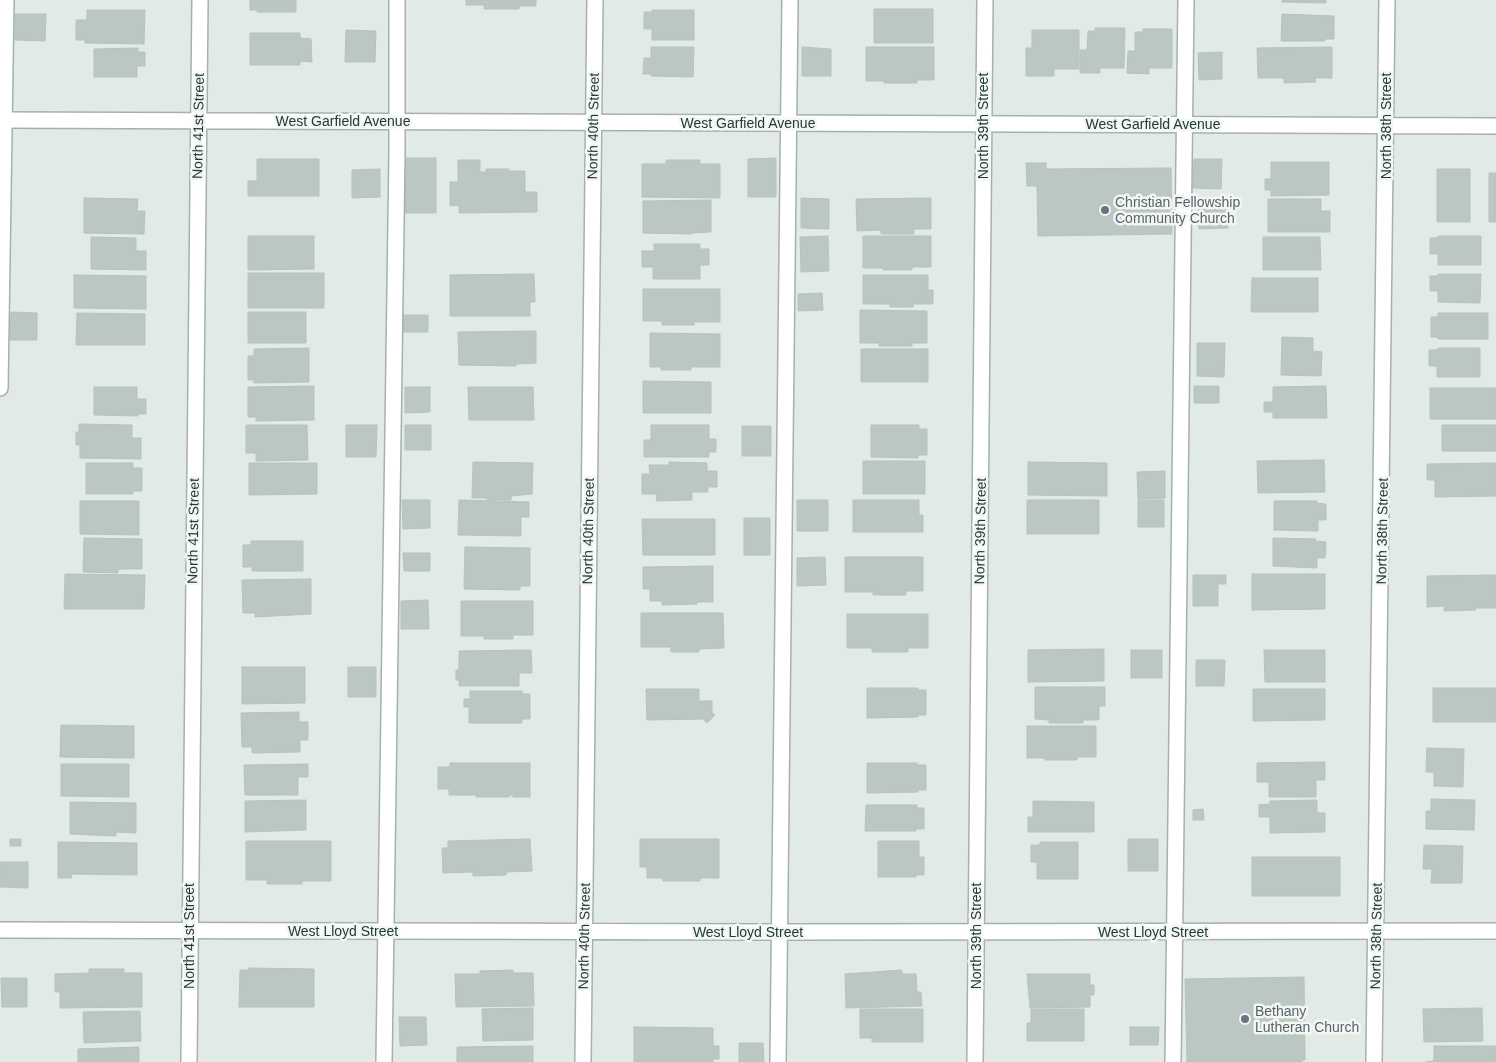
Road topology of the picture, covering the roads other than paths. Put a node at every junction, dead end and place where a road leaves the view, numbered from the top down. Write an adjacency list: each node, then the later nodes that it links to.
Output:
1 (6, 0): 9 (street)
2 (200, 0): 10 (street, North 41st Street)
3 (397, 0): 11 (street)
4 (594, 0): 12 (street, North 40th Street)
5 (790, 0): 13 (street)
6 (984, 0): 14 (street, North 39th Street)
7 (1186, 0): 15 (street)
8 (1388, 0): 16 (street, North 38th Street)
9 (2, 120): 10 (street, West Garfield Avenue); 18 (street)
10 (198, 120): 11 (street, West Garfield Avenue); 20 (street, North 41st Street)
11 (397, 121): 12 (street, West Garfield Avenue); 21 (street)
12 (593, 122): 13 (street, West Garfield Avenue); 23 (street, North 40th Street)
13 (789, 123): 14 (street, West Garfield Avenue); 24 (street)
14 (983, 124): 15 (street, West Garfield Avenue); 25 (street, North 39th Street)
15 (1184, 124): 16 (street, West Garfield Avenue); 26 (street)
16 (1387, 125): 17 (street, West Garfield Avenue); 27 (street, North 38th Street)
17 (1496, 126)
18 (0, 388)
19 (0, 930): 20 (street, West Lloyd Street)
20 (189, 930): 21 (street, West Lloyd Street); 28 (street, North 41st Street)
21 (385, 931): 23 (street, West Lloyd Street); 29 (street)
22 (1496, 931): 27 (street, West Lloyd Street)
23 (584, 932): 24 (street, West Lloyd Street); 30 (street, North 40th Street)
24 (779, 932): 25 (street, West Lloyd Street); 31 (street)
25 (975, 932): 26 (street, West Lloyd Street); 32 (street, North 39th Street)
26 (1175, 932): 27 (street, West Lloyd Street); 33 (street)
27 (1376, 932): 34 (street, North 38th Street)
28 (188, 1062)
29 (384, 1062)
30 (583, 1062)
31 (778, 1062)
32 (975, 1062)
33 (1173, 1062)
34 (1374, 1062)

